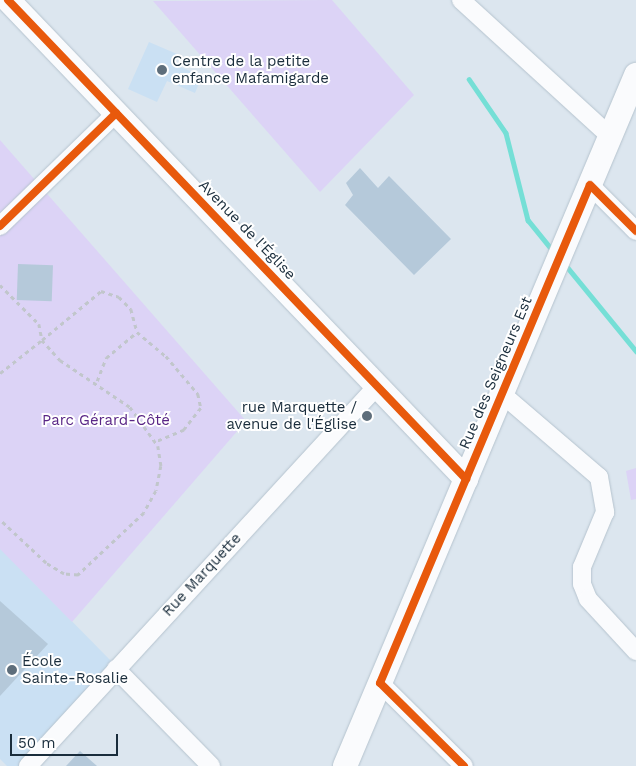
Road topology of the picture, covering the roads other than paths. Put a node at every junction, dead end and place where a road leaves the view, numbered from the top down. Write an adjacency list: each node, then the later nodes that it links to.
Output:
1 (8, 0): 4 (main road, Avenue de l'Église)
2 (461, 0): 5 (street)
3 (636, 75): 5 (main road, Rue des Seigneurs Est)
4 (116, 112): 7 (street); 9 (main road, Avenue de l'Église)
5 (610, 136): 6 (main road, Rue des Seigneurs Est)
6 (590, 185): 8 (street); 10 (main road, Rue des Seigneurs Est)
7 (0, 226)
8 (636, 231)
9 (378, 385): 11 (main road, Avenue de l'Église); 13 (street, Rue Marquette)
10 (502, 394): 11 (main road, Rue des Seigneurs Est); 12 (street)
11 (466, 479): 14 (main road, Rue des Seigneurs Est)
12 (636, 651)
13 (116, 669): 15 (street, Rue Marquette); 16 (street)
14 (380, 683): 17 (main road, Rue des Seigneurs Est); 18 (street)
15 (28, 766)
16 (211, 766)
17 (345, 766)
18 (464, 766)

